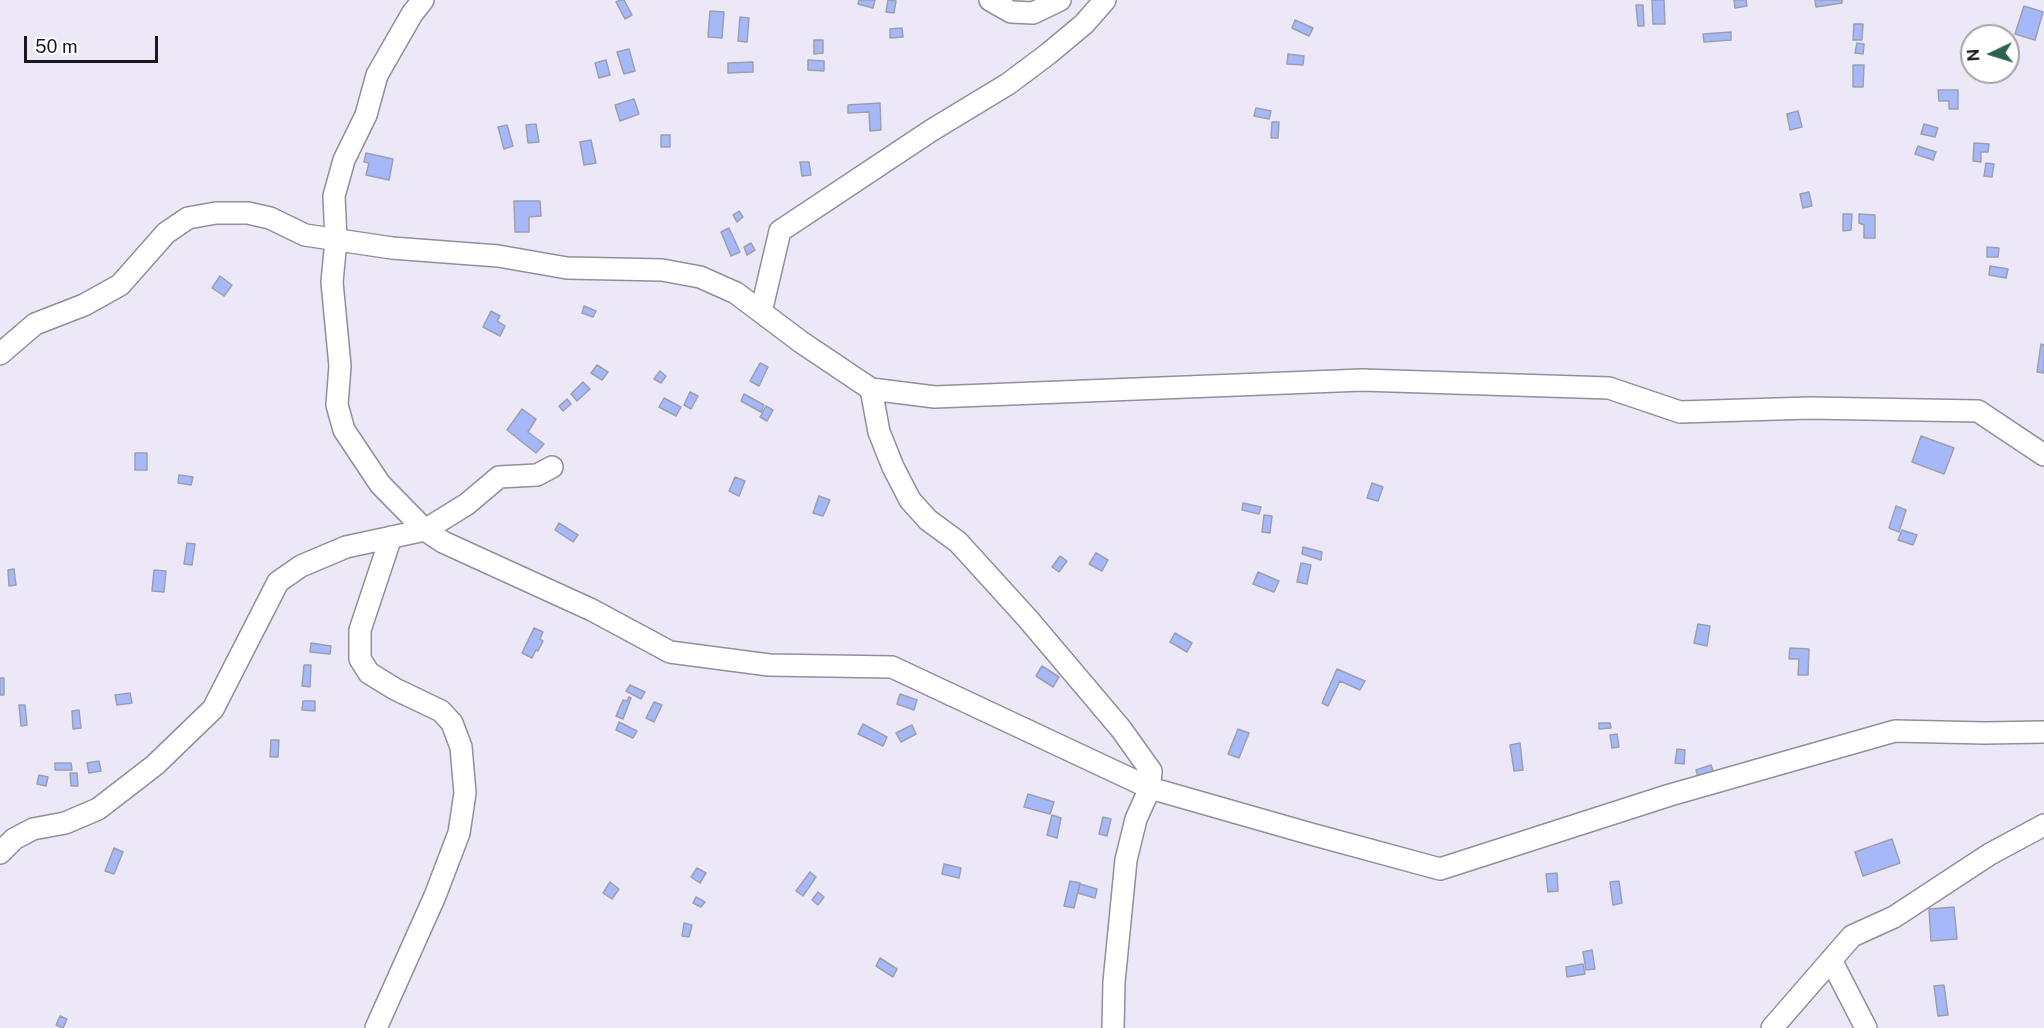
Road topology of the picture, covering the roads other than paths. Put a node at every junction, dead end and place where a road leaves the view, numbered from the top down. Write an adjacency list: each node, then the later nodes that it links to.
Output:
1 (423, 0): 5 (street)
2 (990, 0): 3 (street)
3 (1060, 0)
4 (1105, 0): 6 (street)
5 (336, 240): 6 (street); 7 (street); 11 (street)
6 (761, 312): 8 (street)
7 (0, 354)
8 (871, 389): 9 (street); 14 (street)
9 (2044, 455)
10 (552, 467): 11 (street)
11 (425, 530): 12 (street); 14 (street)
12 (391, 537): 16 (street); 18 (street)
13 (2044, 732): 14 (street)
14 (1150, 788): 19 (street)
15 (2044, 825): 17 (street)
16 (0, 853)
17 (1831, 960): 20 (street); 21 (street)
18 (376, 1028)
19 (1113, 1028)
20 (1772, 1028)
21 (1866, 1028)

